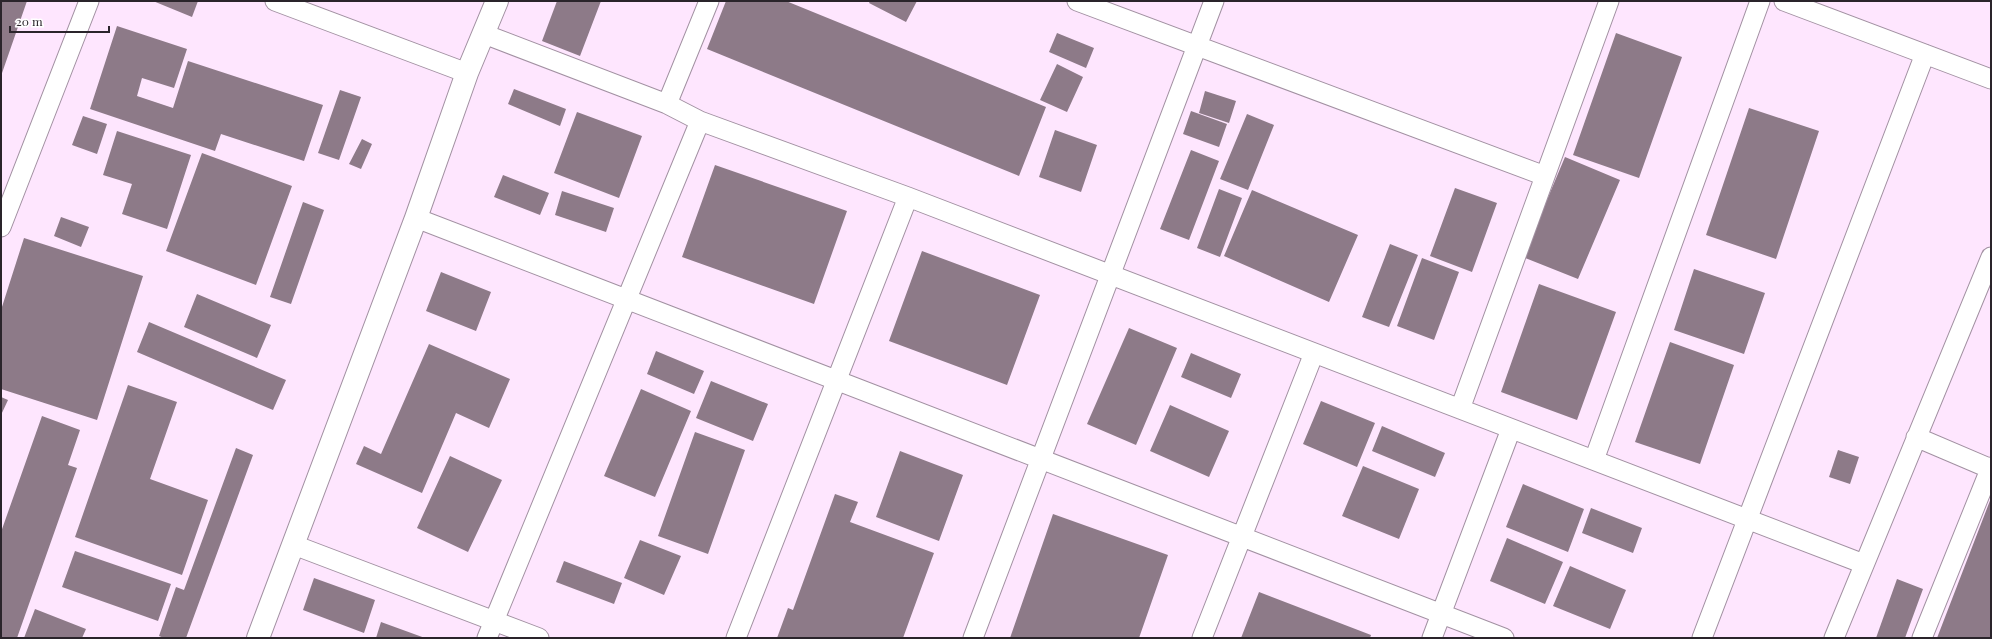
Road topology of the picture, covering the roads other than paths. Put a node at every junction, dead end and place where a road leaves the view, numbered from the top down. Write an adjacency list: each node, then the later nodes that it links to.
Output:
1 (89, 1): 20 (lane)
2 (275, 1): 13 (lane)
3 (497, 1): 10 (street)
4 (709, 1): 15 (lane)
5 (1077, 1): 11 (lane)
6 (1214, 1): 11 (lane)
7 (1609, 1): 17 (lane)
8 (1760, 1): 31 (lane)
9 (1784, 1): 12 (lane)
10 (484, 34): 13 (street); 15 (lane)
11 (1197, 46): 17 (lane); 22 (lane)
12 (1925, 54): 14 (lane); 33 (lane)
13 (467, 72): 19 (street)
14 (1991, 79)
15 (667, 104): 16 (lane)
16 (700, 121): 18 (lane); 24 (lane)
17 (1545, 176): 27 (lane)
18 (908, 197): 22 (lane); 26 (lane)
19 (416, 218): 24 (lane); 35 (street)
20 (1, 227)
21 (1991, 257): 23 (lane)
22 (1111, 275): 25 (lane); 30 (lane)
23 (1985, 291): 29 (lane)
24 (626, 299): 26 (lane); 38 (lane)
25 (1314, 353): 27 (lane); 34 (lane)
26 (837, 380): 30 (lane); 42 (lane)
27 (1460, 408): 28 (lane)
28 (1512, 429): 31 (lane); 37 (lane)
29 (1916, 437): 32 (lane); 36 (lane)
30 (1041, 460): 34 (lane); 43 (lane)
31 (1594, 460): 33 (lane)
32 (1991, 468): 49 (lane)
33 (1747, 519): 36 (lane); 47 (lane)
34 (1242, 537): 37 (lane); 44 (lane)
35 (294, 545): 38 (lane); 39 (street)
36 (1864, 564): 48 (lane)
37 (1441, 614): 45 (lane); 46 (lane)
38 (494, 620): 40 (lane); 41 (lane)
39 (258, 638)
40 (486, 638)
41 (539, 638)
42 (736, 638)
43 (973, 638)
44 (1202, 638)
45 (1432, 638)
46 (1504, 638)
47 (1702, 638)
48 (1834, 638)
49 (1922, 638)

